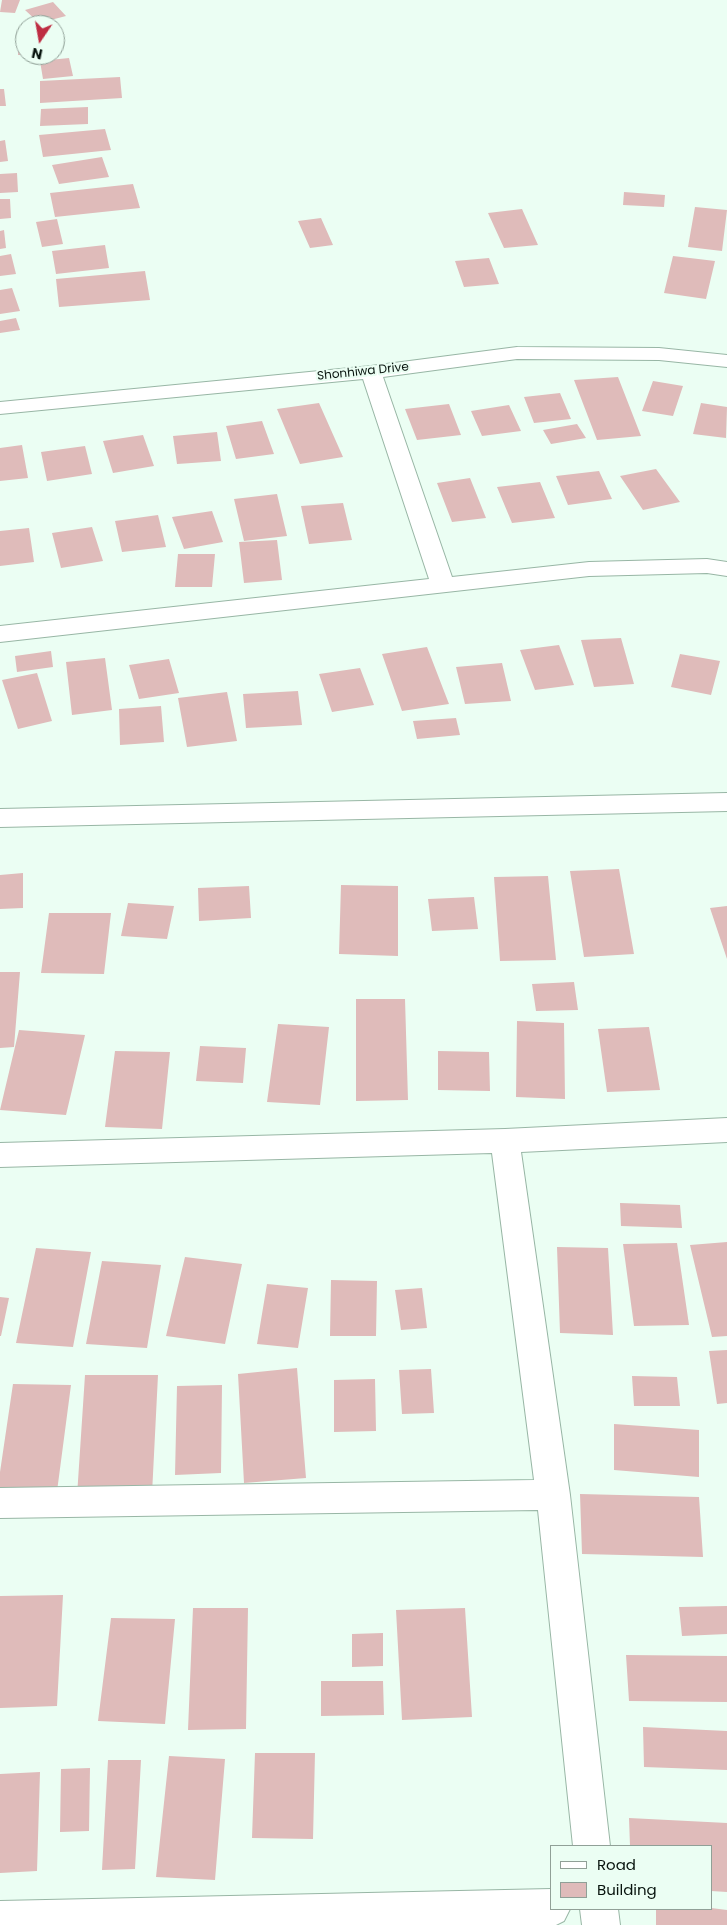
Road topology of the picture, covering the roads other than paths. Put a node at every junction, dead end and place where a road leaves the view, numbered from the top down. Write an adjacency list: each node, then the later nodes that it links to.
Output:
1 (727, 361): 2 (street, Shonhiwa Drive)
2 (371, 372): 3 (street, Shonhiwa Drive); 5 (street)
3 (0, 408)
4 (727, 569): 5 (street)
5 (443, 585): 6 (street)
6 (0, 634)
7 (727, 802): 8 (street)
8 (0, 818)
9 (727, 1130): 10 (street)
10 (506, 1141): 11 (street); 12 (street)
11 (0, 1155)
12 (553, 1496): 13 (street); 14 (street)
13 (0, 1503)
14 (592, 1845)
15 (550, 1908): 17 (street)
16 (599, 1910): 18 (street)
17 (0, 1920)
18 (601, 1925)

